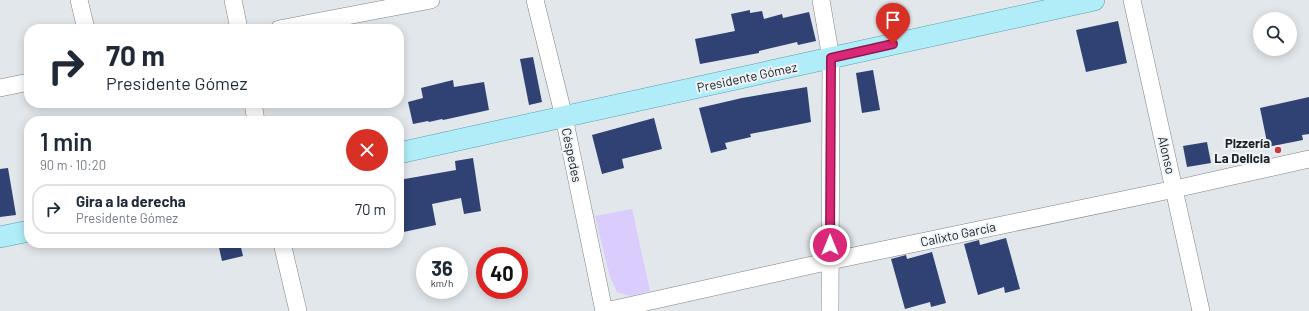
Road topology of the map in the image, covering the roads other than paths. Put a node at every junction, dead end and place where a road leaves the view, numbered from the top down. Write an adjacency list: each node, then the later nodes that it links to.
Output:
1 (79, 0): 8 (street)
2 (233, 0): 9 (street)
3 (431, 0): 10 (street)
4 (535, 0): 14 (street, Céspedes)
5 (821, 0): 11 (street)
6 (1094, 0): 11 (main road, Presidente Gómez)
7 (1132, 0): 17 (street, Alonso)
8 (85, 24)
9 (238, 24)
10 (305, 24)
11 (831, 58): 14 (main road, Presidente Gómez); 21 (street)
12 (24, 83): 13 (street)
13 (0, 88)
14 (564, 117): 15 (main road, Presidente Gómez); 23 (street, Céspedes)
15 (404, 152)
16 (1309, 159): 17 (street, Calixto García)
17 (1175, 189): 21 (street, Calixto García); 25 (street, Alonso)
18 (24, 232): 19 (main road)
19 (0, 237)
20 (283, 248): 22 (street)
21 (830, 261): 23 (street, Calixto García); 24 (street)
22 (298, 311)
23 (605, 311)
24 (830, 311)
25 (1201, 311)

